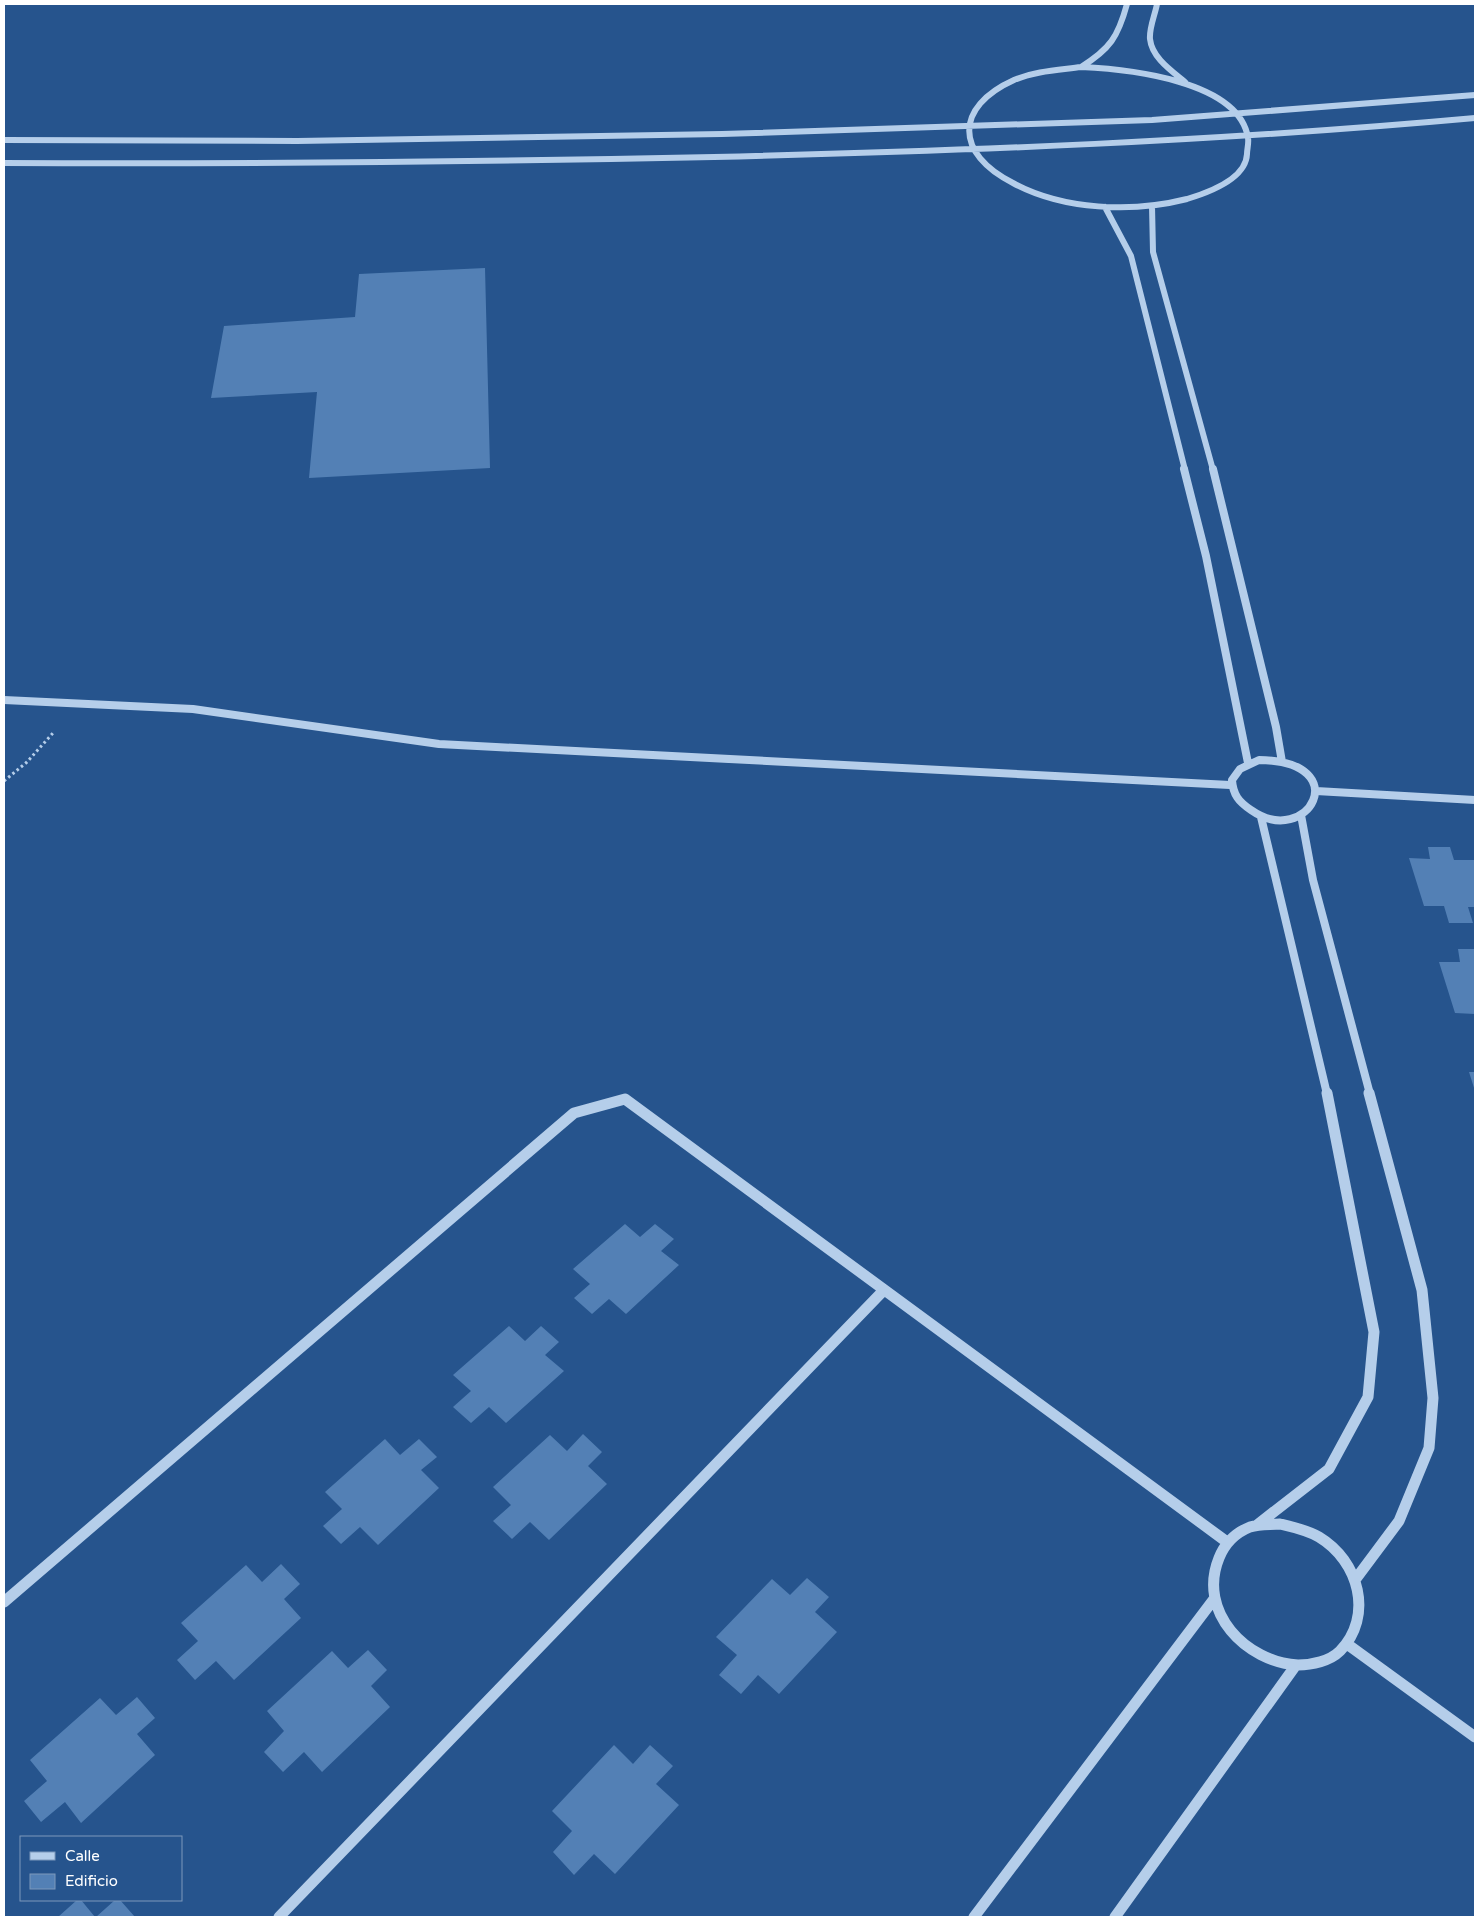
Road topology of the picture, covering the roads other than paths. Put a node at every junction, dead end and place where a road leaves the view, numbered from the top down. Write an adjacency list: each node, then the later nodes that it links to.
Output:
1 (1127, 4): 3 (street)
2 (1157, 4): 4 (street)
3 (1081, 67): 4 (street); 8 (street)
4 (1187, 84): 6 (street)
5 (1475, 95): 6 (street)
6 (1236, 114): 8 (street); 9 (street)
7 (1475, 118): 9 (street)
8 (968, 126): 10 (street); 11 (street)
9 (1248, 137): 11 (street); 13 (street)
10 (4, 140)
11 (974, 150): 12 (street); 14 (street)
12 (4, 163)
13 (1152, 206): 14 (street); 16 (street)
14 (1105, 207): 17 (street)
15 (4, 700): 18 (street)
16 (1282, 762): 17 (street); 19 (street)
17 (1248, 763): 18 (street)
18 (1230, 785): 22 (street)
19 (1316, 792): 20 (street); 21 (street)
20 (1475, 800)
21 (1301, 815): 22 (street); 27 (street)
22 (1261, 816): 25 (street)
23 (625, 1099): 24 (street); 29 (street)
24 (884, 1290): 26 (street); 33 (street)
25 (1257, 1526): 26 (street); 27 (street)
26 (1227, 1542): 28 (street)
27 (1355, 1580): 30 (street)
28 (1214, 1599): 31 (street); 34 (street)
29 (4, 1602)
30 (1347, 1644): 31 (street); 32 (street)
31 (1296, 1665): 35 (street)
32 (1475, 1737)
33 (279, 1917)
34 (974, 1917)
35 (1115, 1917)

